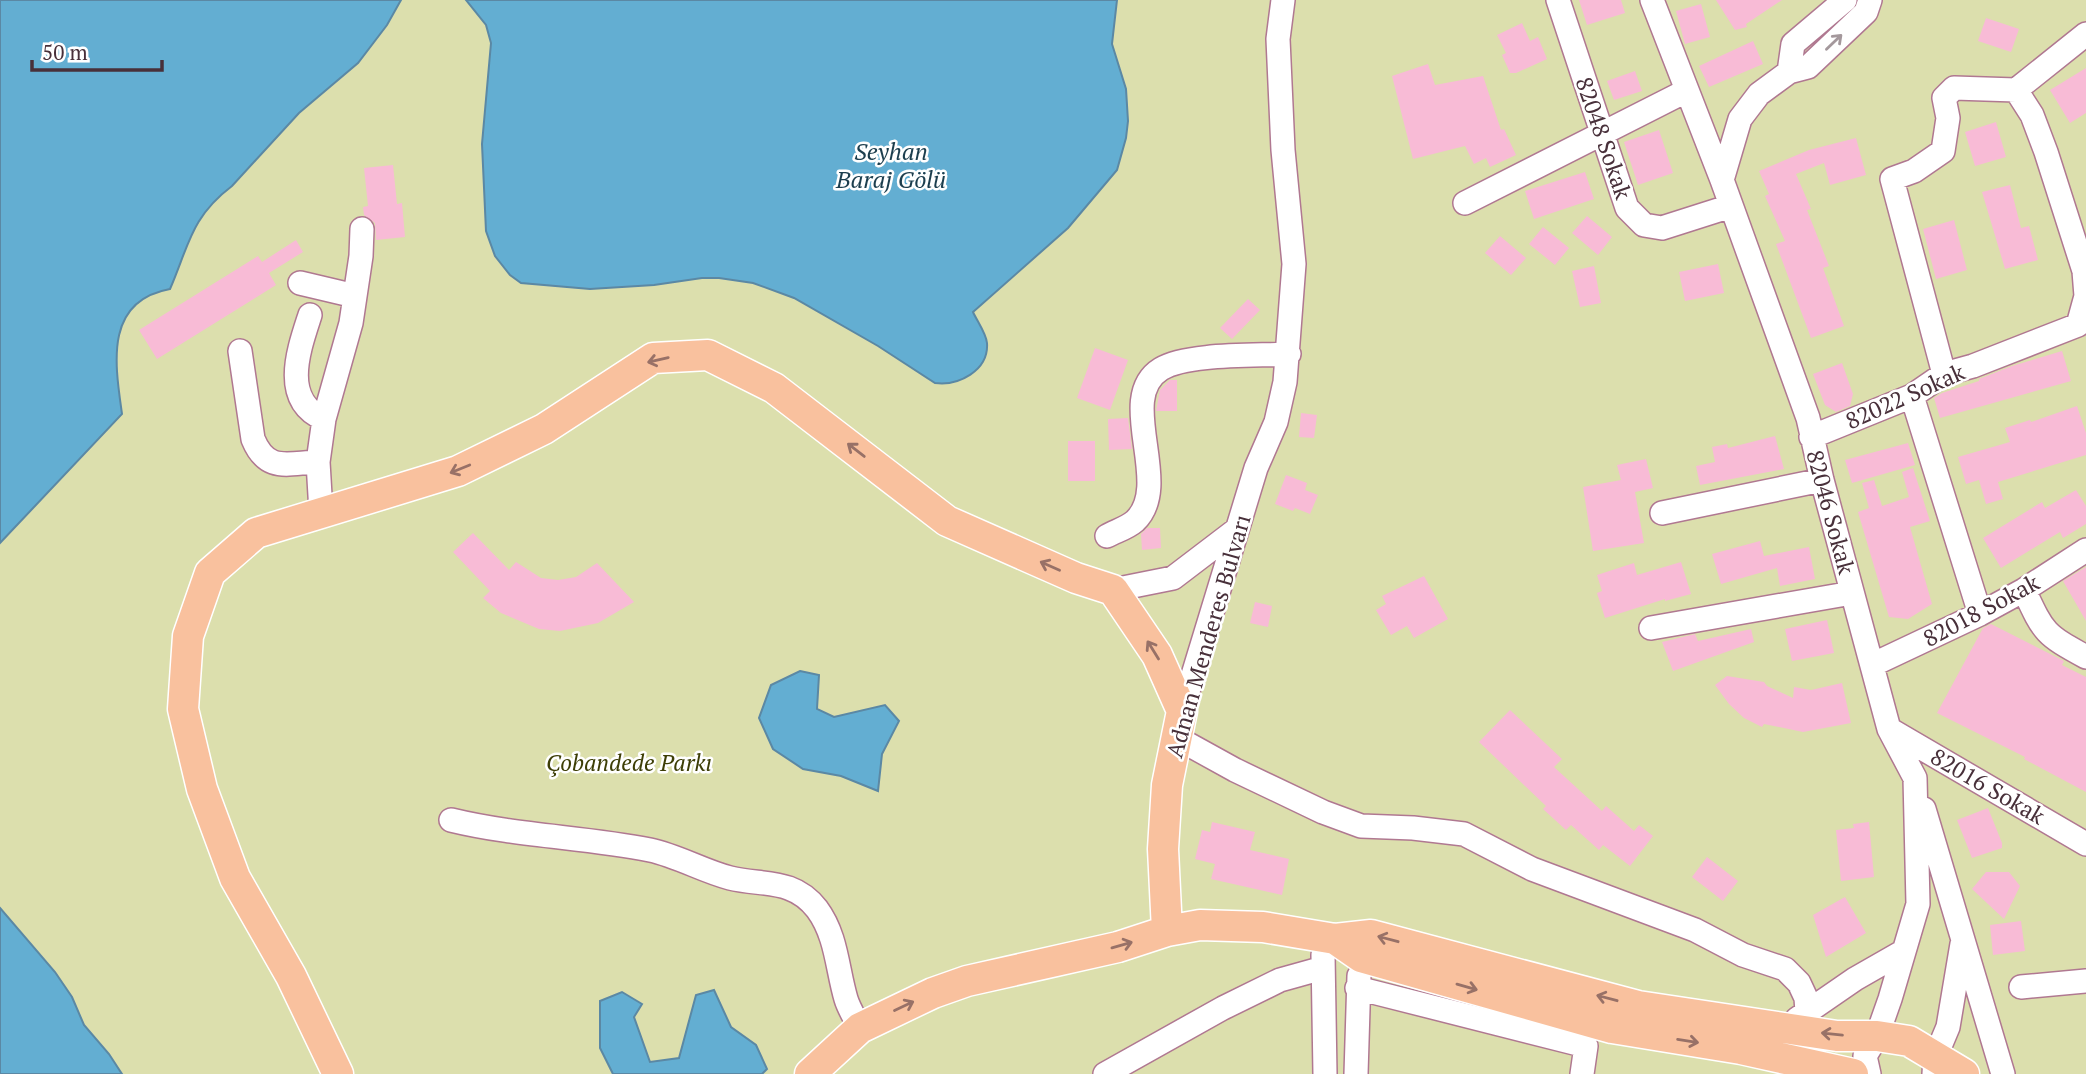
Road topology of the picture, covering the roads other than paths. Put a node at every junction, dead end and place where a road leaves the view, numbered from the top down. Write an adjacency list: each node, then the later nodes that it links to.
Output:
1 (1283, 0): 20 (street, Adnan Menderes Bulvarı)
2 (1558, 0): 10 (street, 82048 Sokak)
3 (1652, 0): 9 (street, 82046 Sokak)
4 (1845, 0): 7 (street)
5 (1870, 0): 7 (street, one-way to 5)
6 (2086, 34): 8 (street)
7 (1789, 72): 11 (street)
8 (2016, 90): 15 (street); 21 (street)
9 (1686, 91): 10 (street); 11 (street, 82046 Sokak)
10 (1601, 135): 12 (street); 13 (street, 82048 Sokak)
11 (1722, 180): 13 (street, 82046 Sokak)
12 (1465, 203)
13 (1731, 206): 24 (street, 82046 Sokak)
14 (362, 229): 17 (street)
15 (2085, 270): 21 (street, 82022 Sokak)
16 (300, 283): 17 (street)
17 (355, 296): 23 (street)
18 (310, 314): 23 (street)
19 (240, 351): 25 (street)
20 (1289, 354): 29 (street, Adnan Menderes Bulvarı); 30 (street)
21 (1944, 374): 22 (street, 82022 Sokak)
22 (1912, 396): 24 (street, 82022 Sokak); 35 (street)
23 (324, 419): 25 (street)
24 (1811, 437): 26 (street, 82046 Sokak)
25 (319, 471): 27 (street)
26 (1822, 480): 28 (street); 34 (street, 82046 Sokak)
27 (330, 509): 32 (main road, one-way to 27); 58 (main road)
28 (1662, 513)
29 (1237, 530): 32 (street); 39 (street, Adnan Menderes Bulvarı)
30 (1107, 536)
31 (2086, 550): 33 (street, 82018 Sokak)
32 (1114, 590): 39 (main road, one-way to 32)
33 (2024, 590): 35 (street, 82018 Sokak); 37 (street)
34 (1852, 593): 36 (street); 38 (street, 82046 Sokak)
35 (1980, 614): 38 (street, 82018 Sokak)
36 (1651, 628)
37 (2086, 657)
38 (1872, 665): 40 (street, 82046 Sokak)
39 (1180, 725): 44 (main road, Adnan Menderes Bulvarı); 53 (street)
40 (1889, 729): 41 (street, 82046 Sokak); 43 (street, 82016 Sokak)
41 (1915, 778): 46 (street); 47 (street, 82046 Sokak)
42 (451, 820): 55 (street)
43 (2086, 844)
44 (1167, 930): 45 (main road); 55 (main road, one-way to 44)
45 (1329, 938): 48 (main road); 49 (street); 53 (main road, one-way to 45)
46 (1963, 938): 57 (street); 68 (street)
47 (1904, 951): 53 (street); 56 (street, 82046 Sokak)
48 (1361, 957): 52 (street); 54 (main road, one-way to 54)
49 (1323, 968): 60 (street); 61 (street)
50 (2086, 981): 51 (street)
51 (2021, 987)
52 (1357, 988): 62 (street); 63 (street)
53 (1795, 1020): 56 (main road, one-way to 53)
54 (1603, 1026): 64 (street); 65 (main road, one-way to 65)
55 (860, 1028): 59 (main road)
56 (1877, 1036): 57 (main road); 66 (street, 82046 Sokak)
57 (1935, 1066): 67 (main road)
58 (338, 1074)
59 (810, 1074)
60 (1105, 1074)
61 (1325, 1074)
62 (1356, 1074)
63 (1582, 1074)
64 (1597, 1074)
65 (1853, 1074)
66 (1869, 1074)
67 (1964, 1074)
68 (2003, 1074)

